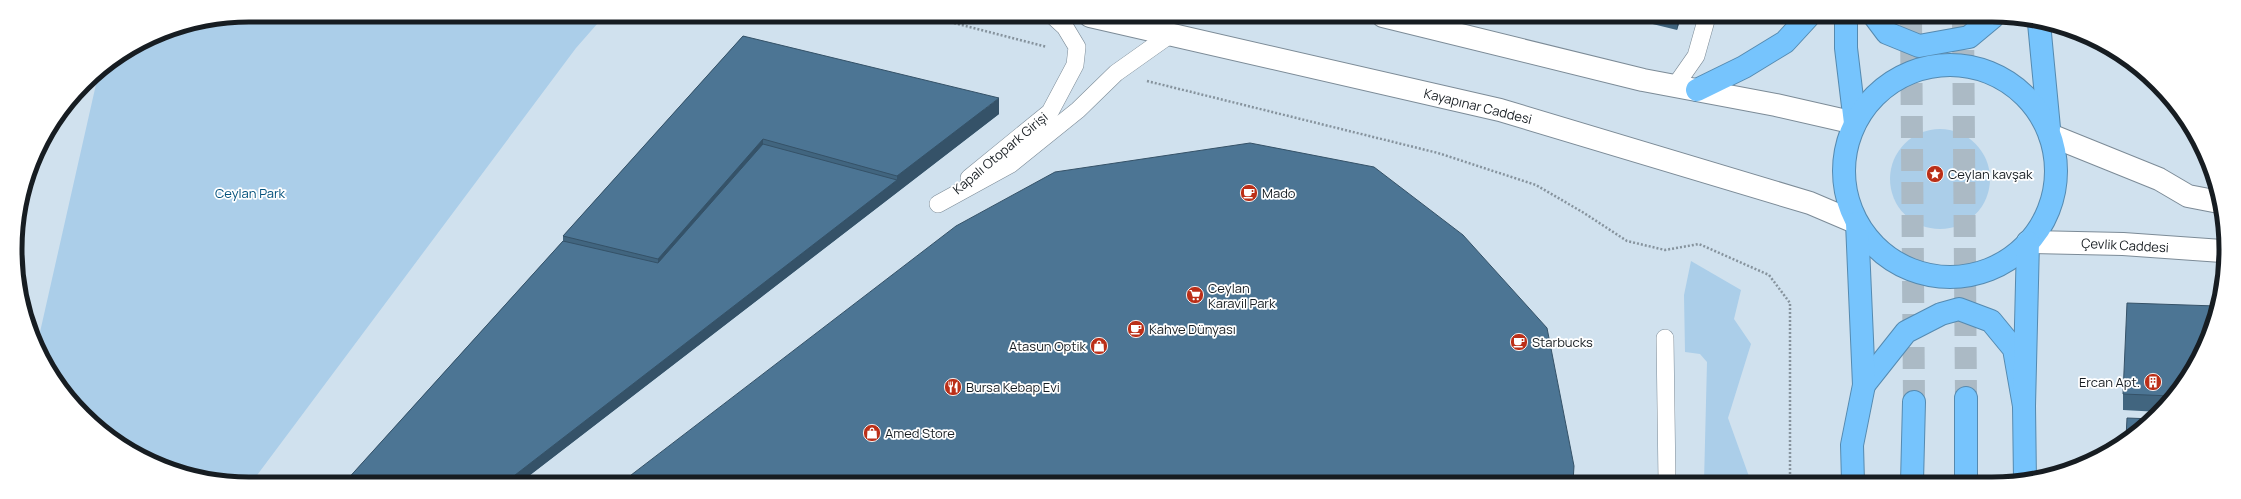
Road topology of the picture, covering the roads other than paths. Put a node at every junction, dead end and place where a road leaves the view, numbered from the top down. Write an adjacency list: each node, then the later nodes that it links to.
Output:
1 (1060, 22): 10 (lane, Kapalı Otopark Girişi)
2 (1117, 22): 10 (main road, Kayapınar Caddesi)
3 (1407, 22): 11 (main road)
4 (1705, 22): 11 (lane)
5 (1803, 22): 12 (highway)
6 (1846, 22): 13 (highway)
7 (1879, 22): 8 (highway)
8 (1987, 22)
9 (2040, 27): 14 (highway)
10 (1171, 34): 16 (main road, Kayapınar Caddesi)
11 (1675, 86): 12 (main road)
12 (1697, 90): 13 (main road)
13 (1855, 123): 14 (highway); 16 (highway)
14 (2050, 135): 15 (main road); 17 (highway)
15 (2214, 201)
16 (1857, 223): 17 (highway); 20 (highway)
17 (2028, 242): 18 (main road, Çevlik Caddesi); 23 (highway)
18 (2219, 251)
19 (1665, 338): 25 (lane)
20 (1864, 385): 23 (highway); 26 (highway)
21 (1966, 398): 28 (highway)
22 (1914, 402): 27 (highway)
23 (2024, 406): 24 (highway)
24 (2026, 474)
25 (1667, 477)
26 (1853, 477)
27 (1912, 477)
28 (1966, 477)

